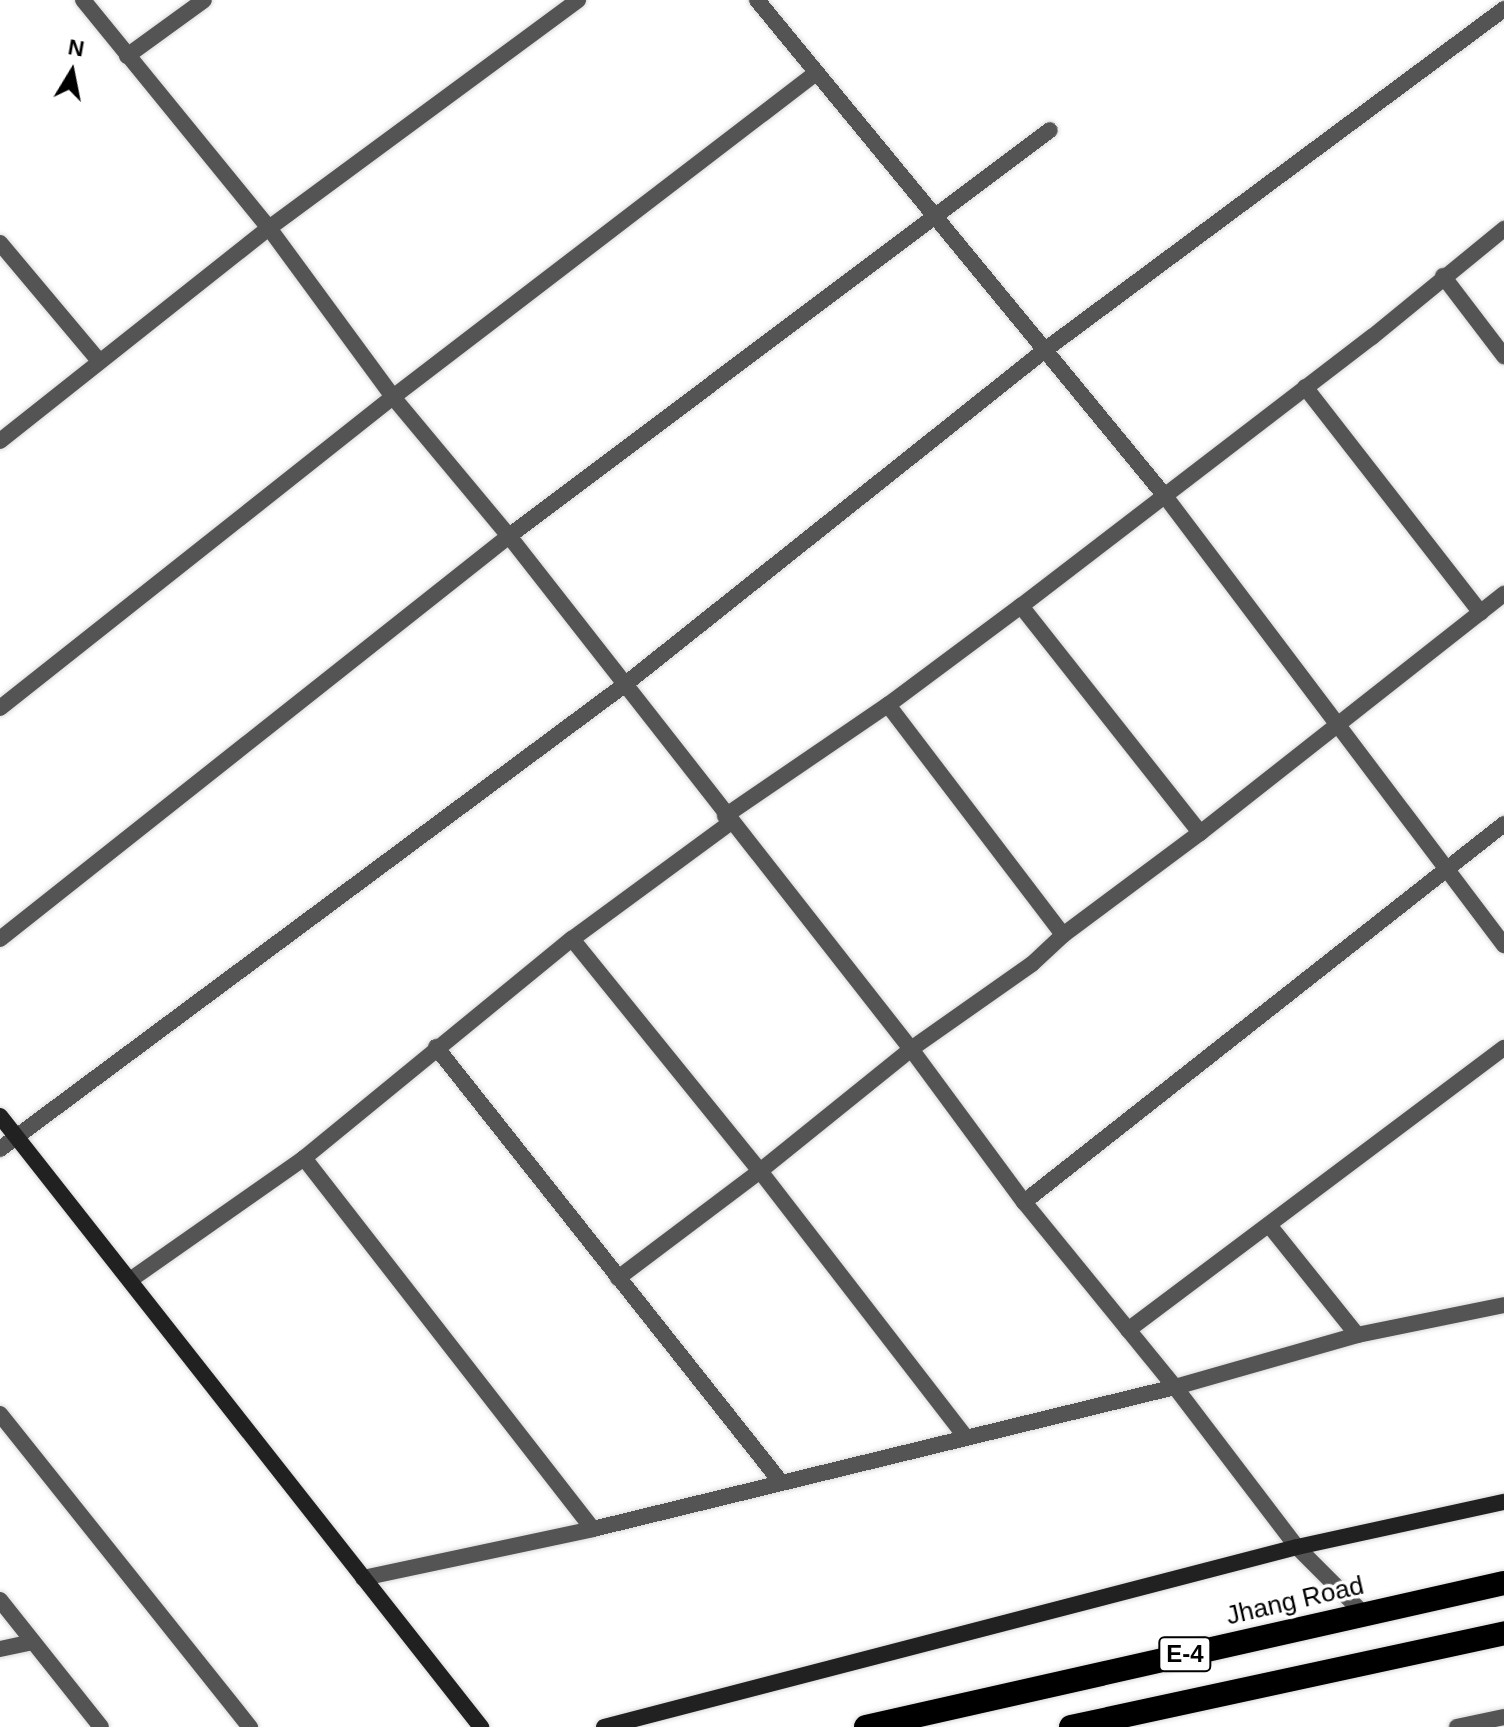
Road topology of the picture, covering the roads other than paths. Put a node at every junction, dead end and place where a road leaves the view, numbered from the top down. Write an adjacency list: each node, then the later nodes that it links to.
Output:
1 (83, 0): 6 (street)
2 (204, 0): 6 (street)
3 (578, 0): 10 (street)
4 (757, 0): 7 (street)
5 (1504, 9): 14 (street)
6 (127, 56): 10 (street)
7 (816, 73): 9 (street); 18 (street)
8 (1050, 130): 9 (street)
9 (936, 218): 14 (street); 21 (street)
10 (269, 228): 16 (street); 18 (street)
11 (1504, 229): 13 (street)
12 (0, 243): 16 (street)
13 (1443, 276): 15 (street); 17 (street)
14 (1045, 350): 20 (street); 25 (street)
15 (1504, 356)
16 (99, 361): 19 (street)
17 (1305, 387): 20 (street); 24 (street)
18 (393, 397): 21 (street); 27 (street)
19 (0, 441)
20 (1165, 496): 23 (street); 28 (street)
21 (509, 536): 25 (street); 34 (street)
22 (1504, 594): 24 (street)
23 (1021, 606): 26 (street); 31 (street)
24 (1481, 613): 28 (street)
25 (623, 686): 29 (street); 41 (street)
26 (888, 705): 29 (street); 33 (street)
27 (0, 708)
28 (1337, 723): 31 (street); 32 (street)
29 (728, 819): 35 (street); 39 (street)
30 (1504, 824): 32 (street)
31 (1200, 833): 33 (street)
32 (1446, 870): 36 (street); 45 (street)
33 (1063, 935): 39 (street)
34 (0, 939)
35 (572, 939): 37 (street); 44 (street)
36 (1504, 945)
37 (436, 1047): 43 (street); 47 (street)
38 (1504, 1048): 46 (street)
39 (911, 1049): 44 (street); 45 (street)
40 (0, 1116): 41 (street)
41 (15, 1137): 42 (street); 48 (street)
42 (0, 1149)
43 (304, 1158): 48 (street); 57 (street)
44 (760, 1171): 47 (street); 54 (street)
45 (1024, 1202): 50 (street)
46 (1269, 1225): 50 (street); 51 (street)
47 (618, 1278): 55 (street)
48 (130, 1280): 59 (street)
49 (1504, 1305): 51 (street)
50 (1128, 1330): 52 (street)
51 (1357, 1335): 52 (street)
52 (1175, 1387): 54 (street); 58 (street)
53 (0, 1414): 68 (street)
54 (965, 1436): 55 (street)
55 (780, 1481): 57 (street)
56 (1504, 1502): 58 (street)
57 (593, 1529): 59 (street)
58 (1297, 1547): 62 (street); 70 (street)
59 (363, 1578): 69 (street)
60 (1504, 1583): 62 (highway, Jhang Road / E-4)
61 (0, 1600): 64 (street)
62 (1364, 1614): 71 (highway, Jhang Road / E-4)
63 (1504, 1633): 72 (highway, E-4)
64 (33, 1642): 65 (street); 67 (street)
65 (0, 1649)
66 (1504, 1717): 73 (street)
67 (101, 1727)
68 (250, 1727)
69 (481, 1727)
70 (604, 1727)
71 (866, 1727)
72 (1071, 1727)
73 (1457, 1727)

